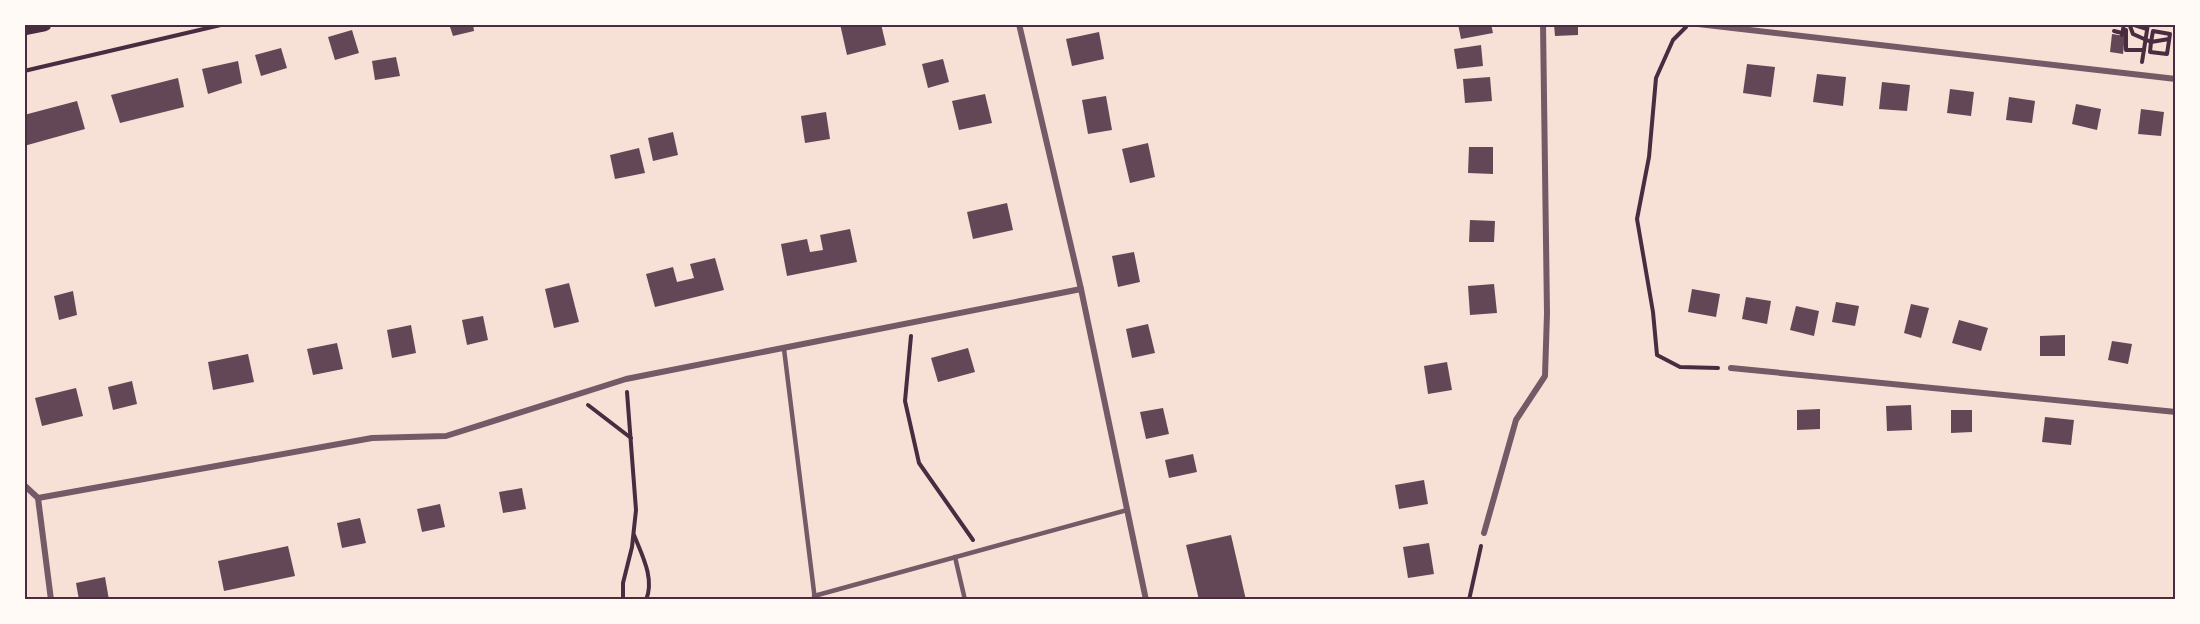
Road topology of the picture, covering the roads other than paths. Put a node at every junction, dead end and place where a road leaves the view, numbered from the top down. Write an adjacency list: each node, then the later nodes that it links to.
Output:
1 (44, 24): 5 (main road)
2 (1019, 24): 7 (street)
3 (1543, 24): 14 (street)
4 (1698, 24): 6 (street)
5 (24, 28)
6 (2176, 79)
7 (1081, 289): 8 (street); 13 (street)
8 (784, 349): 12 (street); 16 (lane)
9 (1731, 368): 10 (street)
10 (2176, 411)
11 (24, 485): 12 (street)
12 (38, 498): 17 (street)
13 (1127, 510): 15 (lane); 19 (street)
14 (1484, 533)
15 (955, 557): 16 (lane); 18 (lane)
16 (815, 598)
17 (51, 600)
18 (965, 600)
19 (1146, 600)

